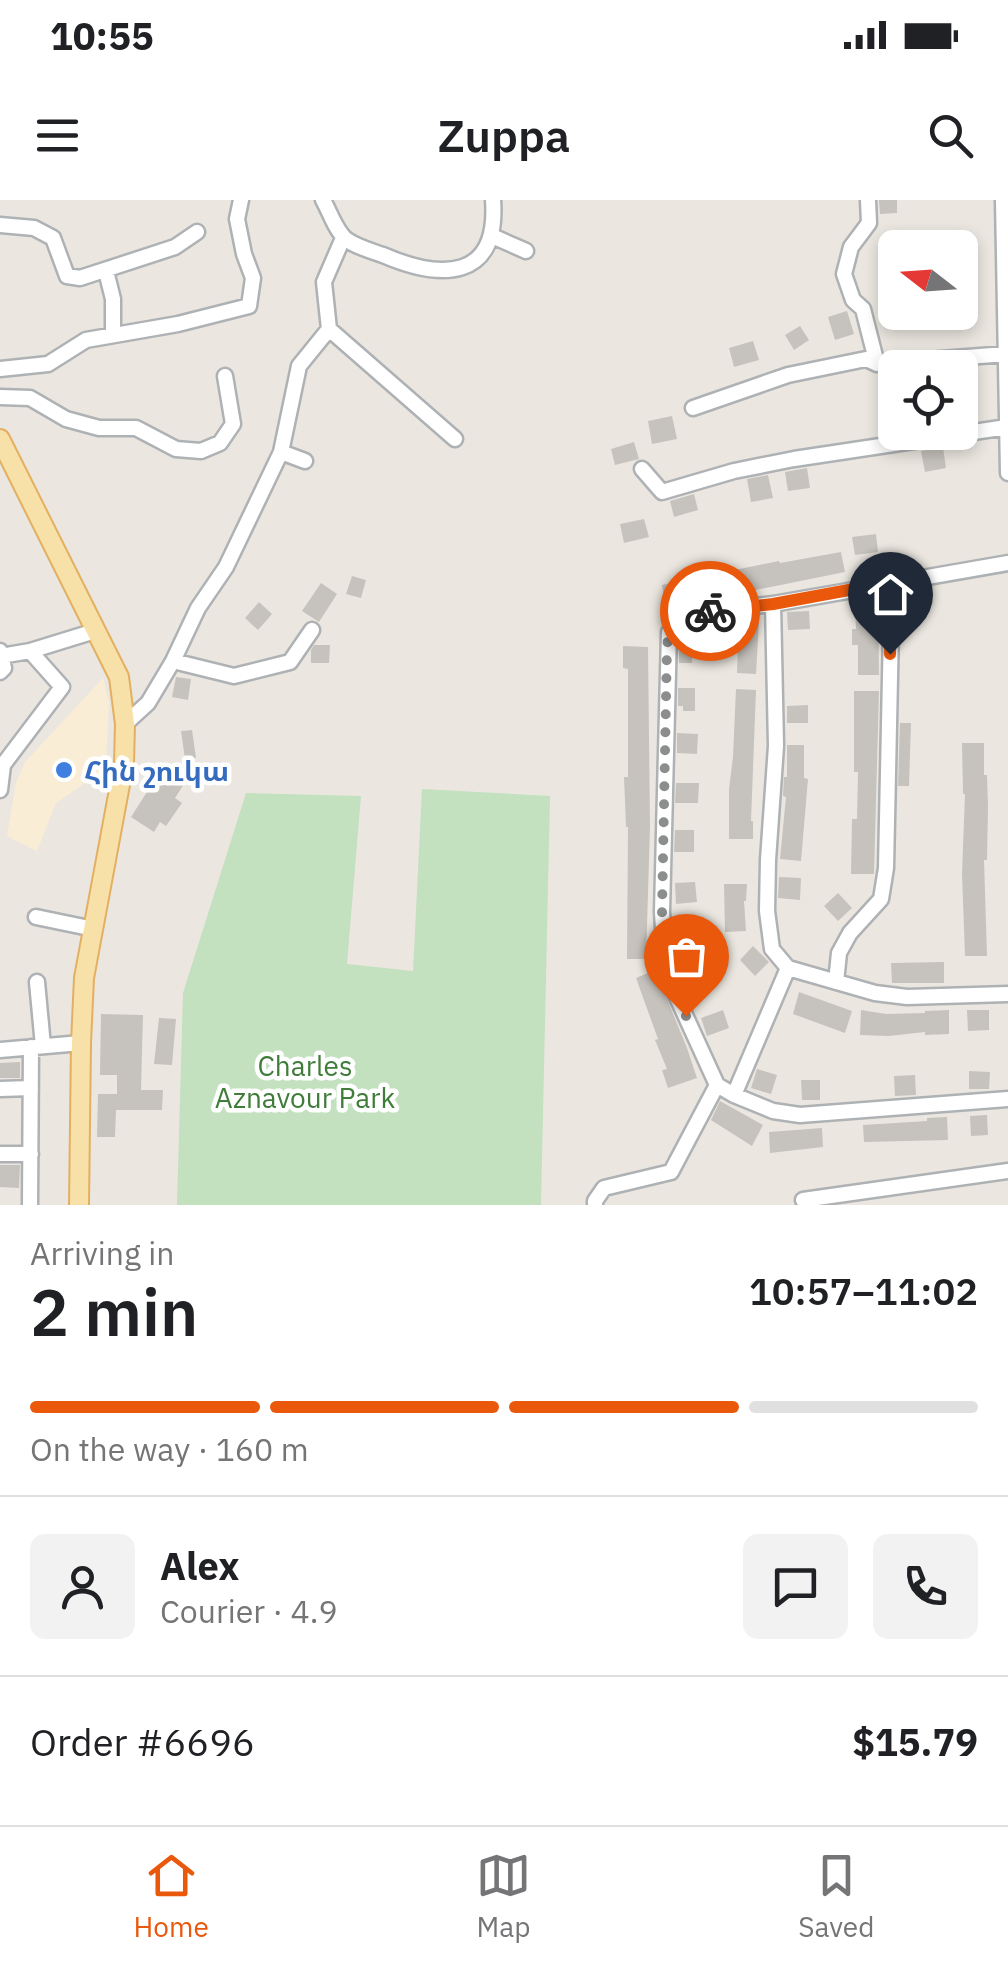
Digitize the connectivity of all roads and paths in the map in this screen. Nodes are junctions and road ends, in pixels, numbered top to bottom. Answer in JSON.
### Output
{"nodes":[{"id":1,"x":241,"y":200,"type":"edge"},
{"id":2,"x":324,"y":200,"type":"edge"},
{"id":3,"x":493,"y":200,"type":"edge"},
{"id":4,"x":868,"y":200,"type":"edge"},
{"id":5,"x":1003,"y":200,"type":"edge"},
{"id":6,"x":0,"y":225,"type":"edge"},
{"id":7,"x":197,"y":232,"type":"dead end"},
{"id":8,"x":492,"y":236,"type":"junction"},
{"id":9,"x":343,"y":238,"type":"junction"},
{"id":10,"x":526,"y":251,"type":"dead end"},
{"id":11,"x":106,"y":270,"type":"junction"},
{"id":12,"x":329,"y":329,"type":"junction"},
{"id":13,"x":113,"y":335,"type":"junction"},
{"id":14,"x":1006,"y":354,"type":"junction"},
{"id":15,"x":877,"y":364,"type":"junction"},
{"id":16,"x":0,"y":369,"type":"edge"},
{"id":17,"x":225,"y":376,"type":"dead end"},
{"id":18,"x":0,"y":397,"type":"edge"},
{"id":19,"x":693,"y":408,"type":"dead end"},
{"id":20,"x":1007,"y":427,"type":"edge"},
{"id":21,"x":0,"y":439,"type":"edge"},
{"id":22,"x":455,"y":440,"type":"dead end"},
{"id":23,"x":282,"y":452,"type":"junction"},
{"id":24,"x":305,"y":461,"type":"dead end"},
{"id":25,"x":642,"y":469,"type":"dead end"},
{"id":26,"x":1008,"y":473,"type":"edge"},
{"id":27,"x":1008,"y":563,"type":"edge"},
{"id":28,"x":892,"y":582,"type":"junction"},
{"id":29,"x":773,"y":604,"type":"junction"},
{"id":30,"x":312,"y":630,"type":"dead end"},
{"id":31,"x":95,"y":631,"type":"junction"},
{"id":32,"x":30,"y":651,"type":"junction"},
{"id":33,"x":0,"y":653,"type":"edge"},
{"id":34,"x":173,"y":662,"type":"junction"},
{"id":35,"x":0,"y":672,"type":"edge"},
{"id":36,"x":125,"y":724,"type":"junction"},
{"id":37,"x":0,"y":790,"type":"edge"},
{"id":38,"x":36,"y":917,"type":"dead end"},
{"id":39,"x":94,"y":929,"type":"junction"},
{"id":40,"x":788,"y":968,"type":"junction"},
{"id":41,"x":36,"y":982,"type":"dead end"},
{"id":42,"x":836,"y":982,"type":"junction"},
{"id":43,"x":1008,"y":994,"type":"edge"},
{"id":44,"x":81,"y":1042,"type":"junction"},
{"id":45,"x":37,"y":1046,"type":"junction"},
{"id":46,"x":0,"y":1050,"type":"edge"},
{"id":47,"x":717,"y":1085,"type":"junction"},
{"id":48,"x":32,"y":1088,"type":"junction"},
{"id":49,"x":0,"y":1089,"type":"edge"},
{"id":50,"x":734,"y":1096,"type":"junction"},
{"id":51,"x":1008,"y":1099,"type":"edge"},
{"id":52,"x":0,"y":1154,"type":"edge"},
{"id":53,"x":31,"y":1154,"type":"junction"},
{"id":54,"x":1008,"y":1172,"type":"edge"},
{"id":55,"x":802,"y":1200,"type":"dead end"},
{"id":56,"x":30,"y":1205,"type":"edge"},
{"id":57,"x":79,"y":1205,"type":"edge"},
{"id":58,"x":595,"y":1205,"type":"edge"}],
"edges":[{"from":1,"to":13,"type":"street"},
{"from":2,"to":9,"type":"street"},
{"from":3,"to":8,"type":"street"},
{"from":4,"to":15,"type":"street"},
{"from":5,"to":14,"type":"street"},
{"from":6,"to":11,"type":"street"},
{"from":7,"to":11,"type":"street"},
{"from":8,"to":9,"type":"street"},
{"from":8,"to":10,"type":"street"},
{"from":9,"to":12,"type":"street"},
{"from":11,"to":13,"type":"street"},
{"from":12,"to":22,"type":"street"},
{"from":12,"to":23,"type":"street"},
{"from":13,"to":16,"type":"street"},
{"from":14,"to":15,"type":"street"},
{"from":14,"to":20,"type":"street"},
{"from":15,"to":19,"type":"street"},
{"from":17,"to":18,"type":"street"},
{"from":20,"to":25,"type":"street"},
{"from":20,"to":26,"type":"street"},
{"from":21,"to":31,"type":"main road"},
{"from":23,"to":24,"type":"street"},
{"from":23,"to":34,"type":"street"},
{"from":27,"to":28,"type":"street"},
{"from":28,"to":29,"type":"street"},
{"from":28,"to":42,"type":"street"},
{"from":29,"to":40,"type":"street"},
{"from":29,"to":47,"type":"street"},
{"from":30,"to":34,"type":"street"},
{"from":31,"to":32,"type":"street"},
{"from":31,"to":36,"type":"main road"},
{"from":32,"to":33,"type":"street"},
{"from":32,"to":37,"type":"street"},
{"from":33,"to":35,"type":"street"},
{"from":34,"to":36,"type":"street"},
{"from":36,"to":39,"type":"main road"},
{"from":38,"to":39,"type":"street"},
{"from":39,"to":44,"type":"main road"},
{"from":40,"to":42,"type":"street"},
{"from":40,"to":50,"type":"street"},
{"from":41,"to":45,"type":"street"},
{"from":42,"to":43,"type":"street"},
{"from":44,"to":45,"type":"street"},
{"from":44,"to":57,"type":"main road"},
{"from":45,"to":46,"type":"street"},
{"from":45,"to":48,"type":"street"},
{"from":47,"to":50,"type":"street"},
{"from":47,"to":58,"type":"street"},
{"from":48,"to":49,"type":"street"},
{"from":48,"to":53,"type":"street"},
{"from":50,"to":51,"type":"street"},
{"from":52,"to":53,"type":"street"},
{"from":53,"to":56,"type":"street"},
{"from":54,"to":55,"type":"street"}]}
